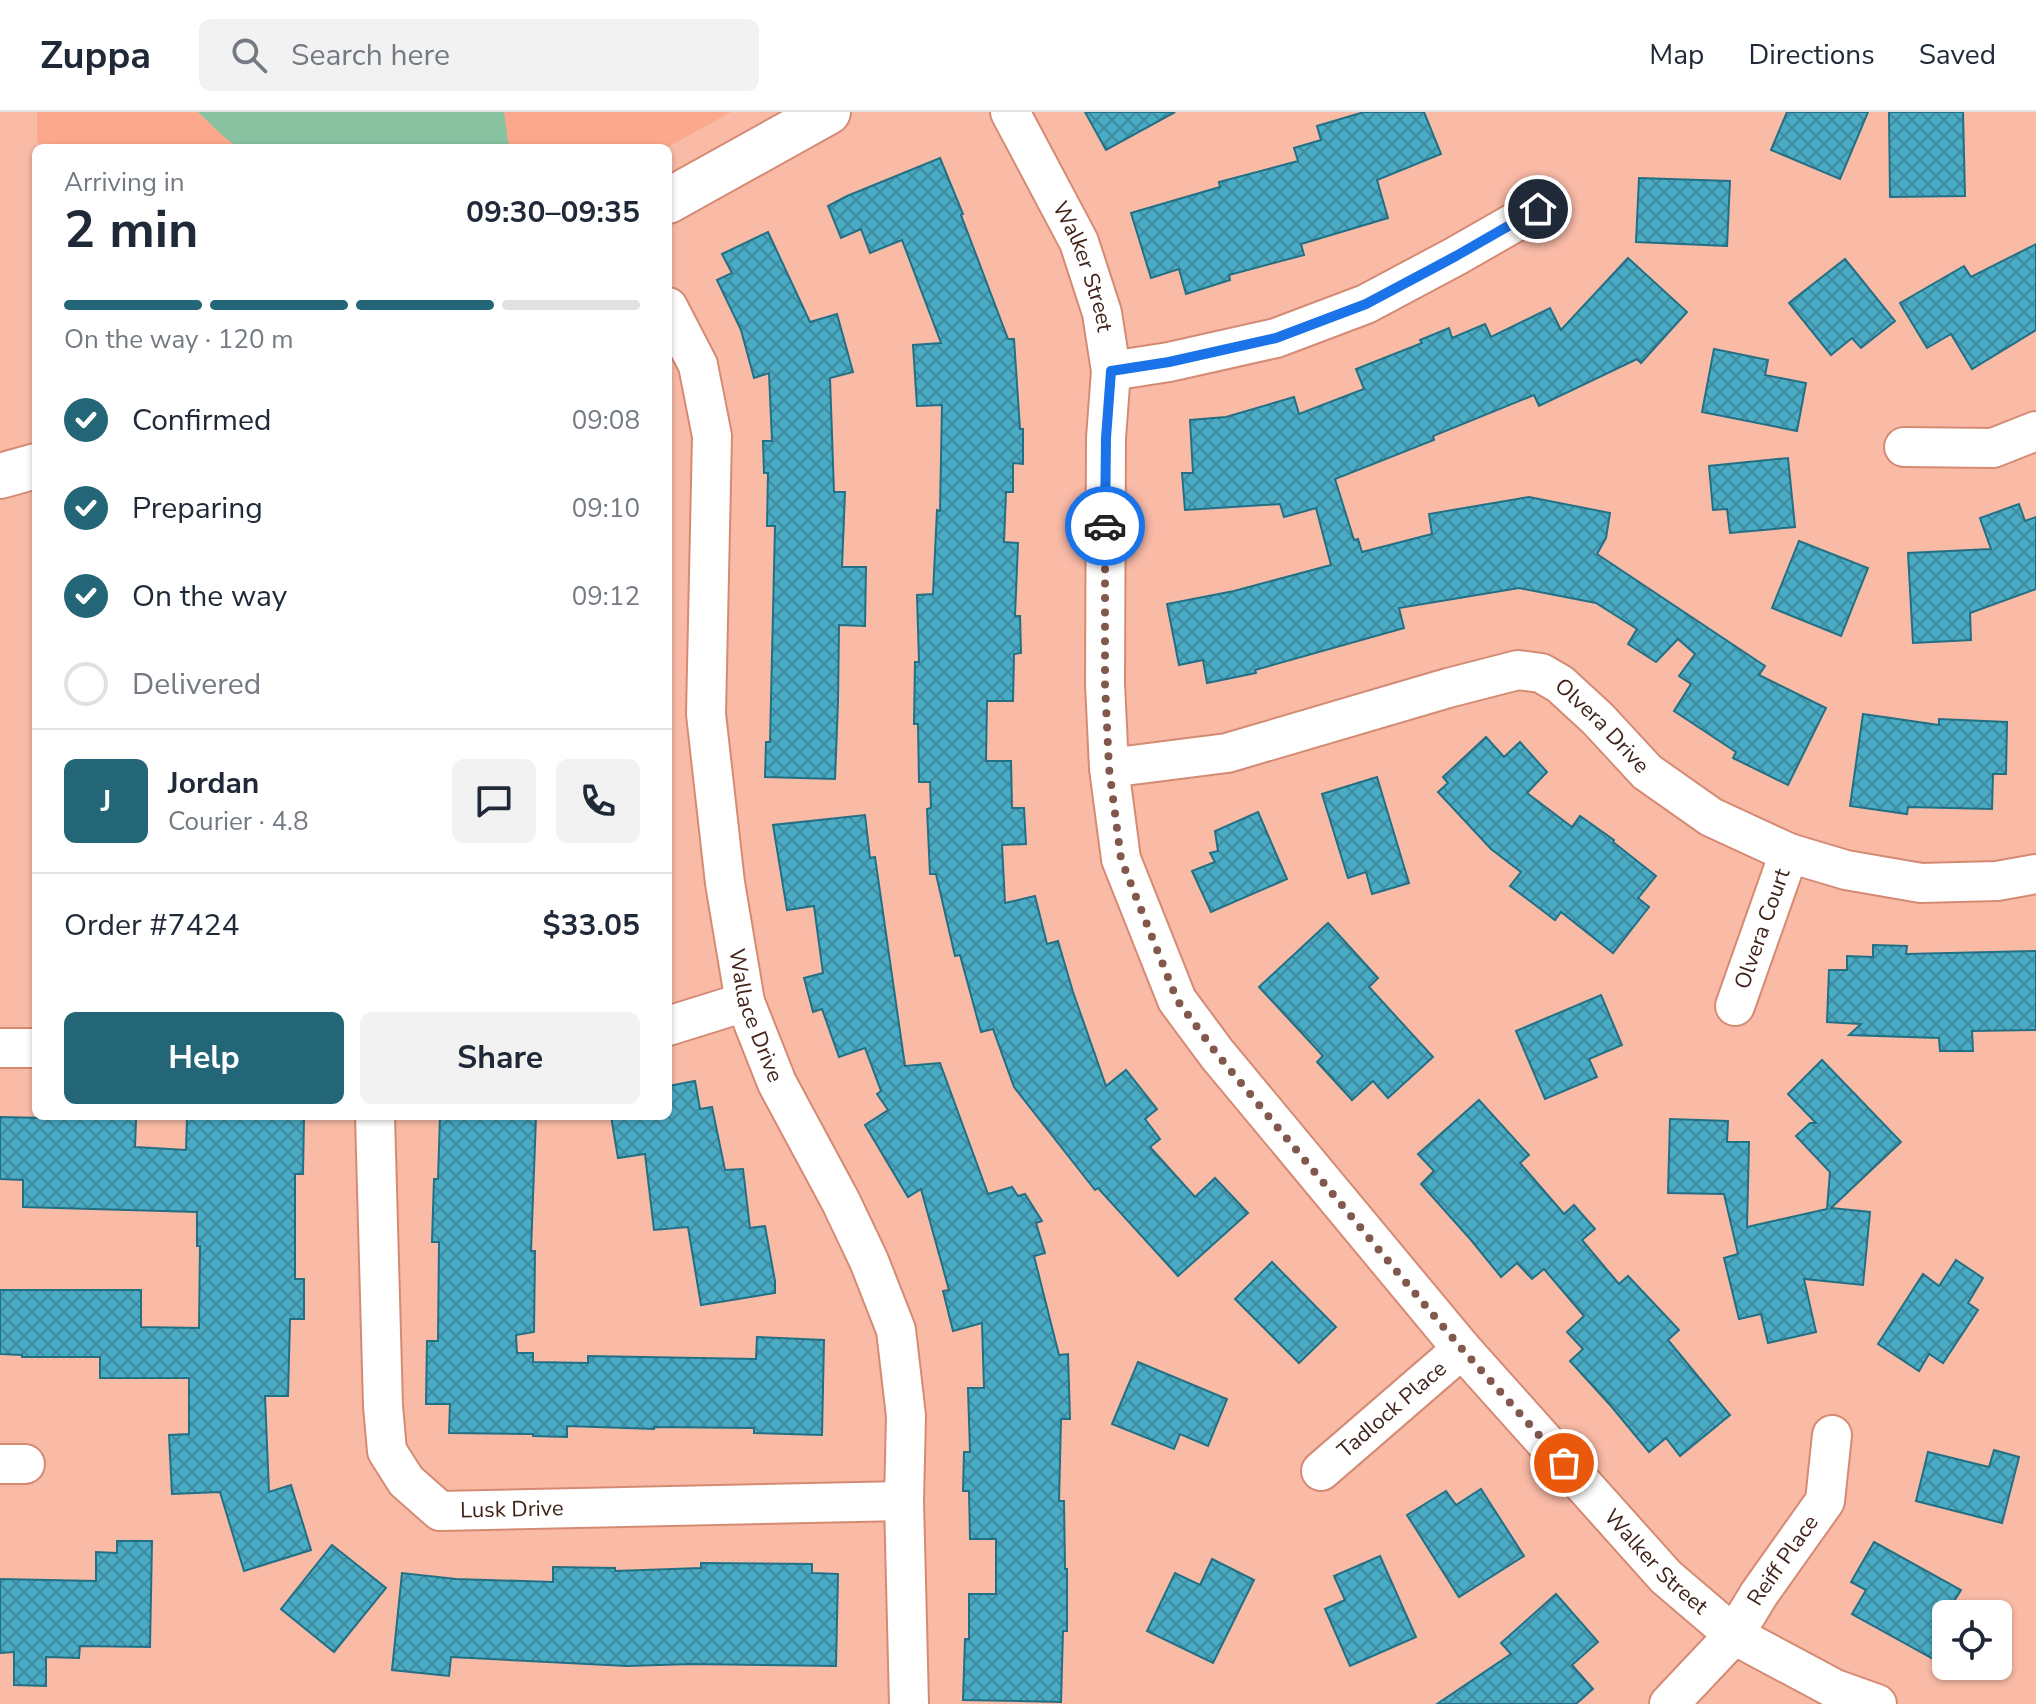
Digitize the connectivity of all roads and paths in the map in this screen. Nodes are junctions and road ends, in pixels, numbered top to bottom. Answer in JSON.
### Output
{"nodes":[{"id":1,"x":828,"y":112,"type":"edge"},
{"id":2,"x":1010,"y":112,"type":"edge"},
{"id":3,"x":672,"y":199,"type":"edge"},
{"id":4,"x":1538,"y":209,"type":"dead end"},
{"id":5,"x":672,"y":315,"type":"edge"},
{"id":6,"x":1111,"y":371,"type":"junction"},
{"id":7,"x":2036,"y":431,"type":"edge"},
{"id":8,"x":1904,"y":447,"type":"dead end"},
{"id":9,"x":32,"y":467,"type":"edge"},
{"id":10,"x":0,"y":476,"type":"edge"},
{"id":11,"x":1109,"y":768,"type":"junction"},
{"id":12,"x":1789,"y":853,"type":"junction"},
{"id":13,"x":2036,"y":874,"type":"edge"},
{"id":14,"x":745,"y":1002,"type":"junction"},
{"id":15,"x":1735,"y":1006,"type":"dead end"},
{"id":16,"x":672,"y":1025,"type":"edge"},
{"id":17,"x":0,"y":1048,"type":"edge"},
{"id":18,"x":32,"y":1048,"type":"edge"},
{"id":19,"x":375,"y":1120,"type":"edge"},
{"id":20,"x":1462,"y":1349,"type":"junction"},
{"id":21,"x":1832,"y":1435,"type":"dead end"},
{"id":22,"x":1321,"y":1471,"type":"dead end"},
{"id":23,"x":904,"y":1501,"type":"junction"},
{"id":24,"x":1734,"y":1635,"type":"junction"},
{"id":25,"x":909,"y":1704,"type":"edge"},
{"id":26,"x":1669,"y":1704,"type":"edge"},
{"id":27,"x":1877,"y":1704,"type":"edge"}],
"edges":[{"from":1,"to":3,"type":"street"},
{"from":2,"to":6,"type":"street","name":"Walker Street"},
{"from":4,"to":6,"type":"street"},
{"from":5,"to":14,"type":"street","name":"Wallace Drive"},
{"from":6,"to":11,"type":"street","name":"Walker Street"},
{"from":7,"to":8,"type":"street"},
{"from":9,"to":10,"type":"street"},
{"from":11,"to":12,"type":"street","name":"Olvera Drive"},
{"from":11,"to":20,"type":"street","name":"Walker Street"},
{"from":12,"to":13,"type":"street","name":"Olvera Drive"},
{"from":12,"to":15,"type":"street","name":"Olvera Court"},
{"from":14,"to":16,"type":"street"},
{"from":14,"to":23,"type":"street","name":"Wallace Drive"},
{"from":17,"to":18,"type":"street"},
{"from":19,"to":23,"type":"street","name":"Lusk Drive"},
{"from":20,"to":22,"type":"street","name":"Tadlock Place"},
{"from":20,"to":24,"type":"street","name":"Walker Street"},
{"from":21,"to":24,"type":"street","name":"Reiff Place"},
{"from":23,"to":25,"type":"street","name":"Wallace Drive"},
{"from":24,"to":26,"type":"street","name":"Reiff Place"},
{"from":24,"to":27,"type":"street","name":"Walker Street"}]}
